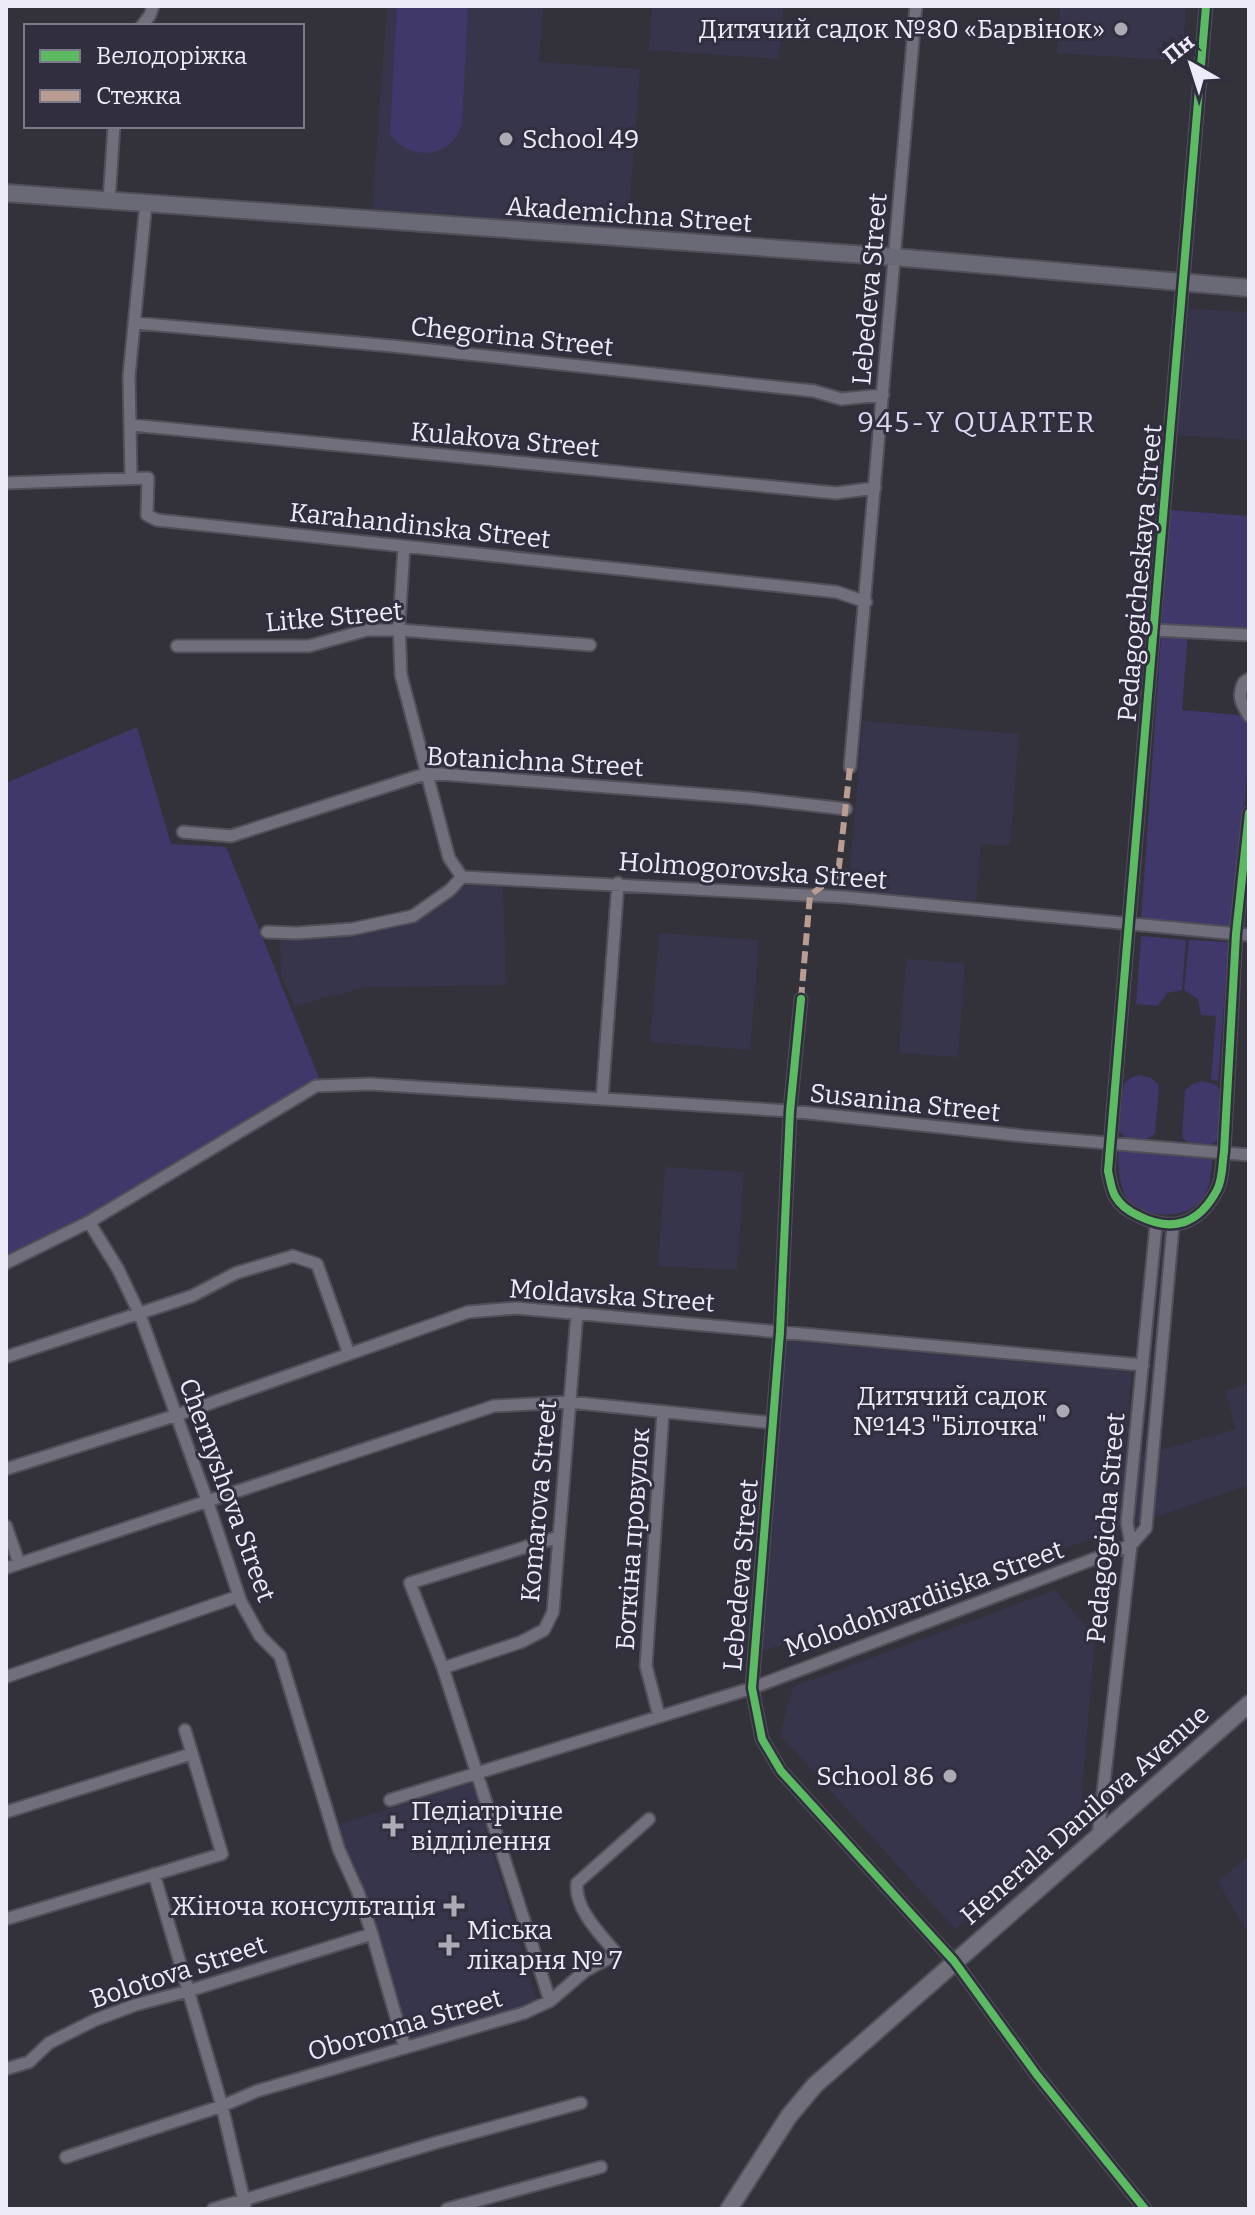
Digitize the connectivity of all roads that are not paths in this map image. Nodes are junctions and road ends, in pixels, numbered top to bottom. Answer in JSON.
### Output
{"nodes":[{"id":1,"x":153,"y":6,"type":"edge"},
{"id":2,"x":916,"y":6,"type":"edge"},
{"id":3,"x":1206,"y":6,"type":"edge"},
{"id":4,"x":143,"y":24,"type":"edge"},
{"id":5,"x":114,"y":128,"type":"edge"},
{"id":6,"x":6,"y":197,"type":"edge"},
{"id":7,"x":109,"y":201,"type":"junction"},
{"id":8,"x":146,"y":203,"type":"junction"},
{"id":9,"x":895,"y":257,"type":"junction"},
{"id":10,"x":1183,"y":282,"type":"junction"},
{"id":11,"x":1249,"y":288,"type":"edge"},
{"id":12,"x":135,"y":323,"type":"junction"},
{"id":13,"x":883,"y":395,"type":"junction"},
{"id":14,"x":131,"y":425,"type":"junction"},
{"id":15,"x":131,"y":478,"type":"junction"},
{"id":16,"x":6,"y":483,"type":"edge"},
{"id":17,"x":875,"y":488,"type":"junction"},
{"id":18,"x":404,"y":547,"type":"junction"},
{"id":19,"x":866,"y":602,"type":"junction"},
{"id":20,"x":400,"y":630,"type":"junction"},
{"id":21,"x":1155,"y":630,"type":"junction"},
{"id":22,"x":1249,"y":635,"type":"edge"},
{"id":23,"x":590,"y":645,"type":"dead end"},
{"id":24,"x":177,"y":646,"type":"dead end"},
{"id":25,"x":1249,"y":679,"type":"edge"},
{"id":26,"x":1249,"y":716,"type":"edge"},
{"id":27,"x":850,"y":767,"type":"dead end"},
{"id":28,"x":428,"y":773,"type":"junction"},
{"id":29,"x":846,"y":809,"type":"dead end"},
{"id":30,"x":1249,"y":813,"type":"edge"},
{"id":31,"x":183,"y":832,"type":"dead end"},
{"id":32,"x":462,"y":877,"type":"junction"},
{"id":33,"x":618,"y":883,"type":"junction"},
{"id":34,"x":1130,"y":925,"type":"junction"},
{"id":35,"x":267,"y":932,"type":"dead end"},
{"id":36,"x":1243,"y":935,"type":"edge"},
{"id":37,"x":801,"y":999,"type":"dead end"},
{"id":38,"x":602,"y":1099,"type":"junction"},
{"id":39,"x":790,"y":1111,"type":"junction"},
{"id":40,"x":1111,"y":1143,"type":"junction"},
{"id":41,"x":1224,"y":1152,"type":"junction"},
{"id":42,"x":1249,"y":1155,"type":"edge"},
{"id":43,"x":89,"y":1222,"type":"junction"},
{"id":44,"x":1156,"y":1225,"type":"junction"},
{"id":45,"x":1173,"y":1226,"type":"junction"},
{"id":46,"x":6,"y":1263,"type":"edge"},
{"id":47,"x":577,"y":1313,"type":"junction"},
{"id":48,"x":140,"y":1315,"type":"junction"},
{"id":49,"x":780,"y":1332,"type":"junction"},
{"id":50,"x":349,"y":1354,"type":"junction"},
{"id":51,"x":6,"y":1357,"type":"edge"},
{"id":52,"x":1143,"y":1365,"type":"junction"},
{"id":53,"x":569,"y":1402,"type":"junction"},
{"id":54,"x":663,"y":1412,"type":"junction"},
{"id":55,"x":177,"y":1415,"type":"junction"},
{"id":56,"x":773,"y":1423,"type":"junction"},
{"id":57,"x":6,"y":1469,"type":"edge"},
{"id":58,"x":207,"y":1500,"type":"junction"},
{"id":59,"x":6,"y":1526,"type":"edge"},
{"id":60,"x":1146,"y":1528,"type":"joint"},
{"id":61,"x":558,"y":1537,"type":"junction"},
{"id":62,"x":1131,"y":1545,"type":"junction"},
{"id":63,"x":19,"y":1563,"type":"junction"},
{"id":64,"x":6,"y":1568,"type":"edge"},
{"id":65,"x":239,"y":1596,"type":"junction"},
{"id":66,"x":443,"y":1668,"type":"junction"},
{"id":67,"x":6,"y":1677,"type":"edge"},
{"id":68,"x":752,"y":1688,"type":"junction"},
{"id":69,"x":1249,"y":1704,"type":"edge"},
{"id":70,"x":659,"y":1716,"type":"junction"},
{"id":71,"x":185,"y":1730,"type":"dead end"},
{"id":72,"x":191,"y":1754,"type":"junction"},
{"id":73,"x":475,"y":1774,"type":"junction"},
{"id":74,"x":390,"y":1800,"type":"dead end"},
{"id":75,"x":6,"y":1812,"type":"edge"},
{"id":76,"x":649,"y":1819,"type":"dead end"},
{"id":77,"x":1098,"y":1836,"type":"junction"},
{"id":78,"x":154,"y":1874,"type":"junction"},
{"id":79,"x":6,"y":1919,"type":"edge"},
{"id":80,"x":372,"y":1934,"type":"junction"},
{"id":81,"x":954,"y":1961,"type":"junction"},
{"id":82,"x":188,"y":1991,"type":"junction"},
{"id":83,"x":550,"y":2001,"type":"junction"},
{"id":84,"x":405,"y":2048,"type":"junction"},
{"id":85,"x":6,"y":2069,"type":"edge"},
{"id":86,"x":581,"y":2103,"type":"dead end"},
{"id":87,"x":222,"y":2106,"type":"junction"},
{"id":88,"x":66,"y":2157,"type":"dead end"},
{"id":89,"x":601,"y":2167,"type":"dead end"},
{"id":90,"x":245,"y":2205,"type":"edge"},
{"id":91,"x":213,"y":2209,"type":"edge"},
{"id":92,"x":447,"y":2209,"type":"edge"},
{"id":93,"x":729,"y":2209,"type":"edge"},
{"id":94,"x":1145,"y":2209,"type":"edge"}],
"edges":[{"from":1,"to":4,"type":"street"},
{"from":2,"to":9,"type":"street","name":"Lebedeva Street"},
{"from":3,"to":10,"type":"street","name":"Pedagogicheskaya Street"},
{"from":5,"to":7,"type":"street"},
{"from":6,"to":7,"type":"main road","name":"Akademichna Street"},
{"from":7,"to":8,"type":"main road","name":"Akademichna Street"},
{"from":8,"to":9,"type":"main road","name":"Akademichna Street"},
{"from":8,"to":12,"type":"street"},
{"from":9,"to":10,"type":"main road","name":"Akademichna Street"},
{"from":9,"to":13,"type":"street","name":"Lebedeva Street"},
{"from":10,"to":11,"type":"main road","name":"Akademichna Street"},
{"from":10,"to":21,"type":"street","name":"Pedagogicheskaya Street"},
{"from":12,"to":13,"type":"street","name":"Chegorina Street"},
{"from":12,"to":14,"type":"street"},
{"from":13,"to":17,"type":"street","name":"Lebedeva Street"},
{"from":14,"to":15,"type":"street"},
{"from":14,"to":17,"type":"street","name":"Kulakova Street"},
{"from":15,"to":16,"type":"street"},
{"from":15,"to":18,"type":"street","name":"Karahandinska Street"},
{"from":17,"to":19,"type":"street","name":"Lebedeva Street"},
{"from":18,"to":19,"type":"street","name":"Karahandinska Street"},
{"from":18,"to":20,"type":"street"},
{"from":19,"to":27,"type":"street","name":"Lebedeva Street"},
{"from":20,"to":23,"type":"street","name":"Litke Street"},
{"from":20,"to":24,"type":"street","name":"Litke Street"},
{"from":20,"to":28,"type":"street"},
{"from":21,"to":22,"type":"street"},
{"from":21,"to":34,"type":"street","name":"Pedagogicheskaya Street"},
{"from":25,"to":26,"type":"street"},
{"from":28,"to":29,"type":"street","name":"Botanichna Street"},
{"from":28,"to":31,"type":"street","name":"Botanichna Street"},
{"from":28,"to":32,"type":"street"},
{"from":30,"to":36,"type":"street"},
{"from":32,"to":33,"type":"street","name":"Holmogorovska Street"},
{"from":32,"to":35,"type":"street"},
{"from":33,"to":34,"type":"street","name":"Holmogorovska Street"},
{"from":33,"to":38,"type":"street"},
{"from":34,"to":36,"type":"street","name":"Holmogorovska Street"},
{"from":34,"to":40,"type":"street","name":"Pedagogicheskaya Street"},
{"from":36,"to":41,"type":"street"},
{"from":37,"to":39,"type":"street","name":"Lebedeva Street"},
{"from":38,"to":39,"type":"street","name":"Susanina Street"},
{"from":38,"to":43,"type":"street","name":"Susanina Street"},
{"from":39,"to":40,"type":"street","name":"Susanina Street"},
{"from":39,"to":49,"type":"street","name":"Lebedeva Street"},
{"from":40,"to":41,"type":"street","name":"Susanina Street"},
{"from":40,"to":44,"type":"street"},
{"from":41,"to":42,"type":"street","name":"Susanina Street"},
{"from":41,"to":45,"type":"street"},
{"from":43,"to":46,"type":"street"},
{"from":43,"to":48,"type":"street","name":"Chernyshova Street"},
{"from":44,"to":45,"type":"street"},
{"from":44,"to":52,"type":"street","name":"Pedagogicha Street"},
{"from":45,"to":60,"type":"street","name":"Pedagogicha Street"},
{"from":47,"to":49,"type":"street","name":"Moldavska Street"},
{"from":47,"to":50,"type":"street","name":"Moldavska Street"},
{"from":47,"to":53,"type":"street","name":"Komarova Street"},
{"from":48,"to":50,"type":"street"},
{"from":48,"to":51,"type":"street"},
{"from":48,"to":55,"type":"street","name":"Chernyshova Street"},
{"from":49,"to":52,"type":"street","name":"Moldavska Street"},
{"from":49,"to":56,"type":"street","name":"Lebedeva Street"},
{"from":50,"to":55,"type":"street","name":"Moldavska Street"},
{"from":52,"to":62,"type":"street","name":"Pedagogicha Street"},
{"from":53,"to":54,"type":"street"},
{"from":53,"to":58,"type":"street"},
{"from":53,"to":61,"type":"street","name":"Komarova Street"},
{"from":54,"to":56,"type":"street"},
{"from":54,"to":70,"type":"street","name":"Боткіна провулок"},
{"from":55,"to":57,"type":"street","name":"Moldavska Street"},
{"from":55,"to":58,"type":"street","name":"Chernyshova Street"},
{"from":56,"to":68,"type":"street","name":"Lebedeva Street"},
{"from":58,"to":63,"type":"street"},
{"from":58,"to":65,"type":"street","name":"Chernyshova Street"},
{"from":59,"to":63,"type":"street"},
{"from":60,"to":62,"type":"street","name":"Molodohvardiiska Street"},
{"from":61,"to":66,"type":"street","name":"Komarova Street"},
{"from":61,"to":66,"type":"street"},
{"from":62,"to":68,"type":"street","name":"Molodohvardiiska Street"},
{"from":62,"to":77,"type":"street","name":"Pedagogicha Street"},
{"from":63,"to":64,"type":"street"},
{"from":65,"to":67,"type":"street"},
{"from":65,"to":80,"type":"street","name":"Chernyshova Street"},
{"from":66,"to":73,"type":"street"},
{"from":68,"to":70,"type":"street","name":"Molodohvardiiska Street"},
{"from":68,"to":81,"type":"street","name":"Lebedeva Street"},
{"from":69,"to":77,"type":"main road","name":"Henerala Danilova Avenue"},
{"from":70,"to":73,"type":"street","name":"Molodohvardiiska Street"},
{"from":71,"to":72,"type":"street"},
{"from":72,"to":75,"type":"street"},
{"from":72,"to":78,"type":"street"},
{"from":73,"to":74,"type":"street","name":"Molodohvardiiska Street"},
{"from":73,"to":83,"type":"street"},
{"from":76,"to":83,"type":"street","name":"Oboronna Street"},
{"from":77,"to":81,"type":"main road","name":"Henerala Danilova Avenue"},
{"from":78,"to":79,"type":"street"},
{"from":78,"to":82,"type":"street"},
{"from":80,"to":82,"type":"street","name":"Bolotova Street"},
{"from":80,"to":84,"type":"street","name":"Chernyshova Street"},
{"from":81,"to":93,"type":"main road","name":"Henerala Danilova Avenue"},
{"from":81,"to":94,"type":"street","name":"Lebedeva Street"},
{"from":82,"to":85,"type":"street","name":"Bolotova Street"},
{"from":82,"to":87,"type":"street"},
{"from":83,"to":84,"type":"street","name":"Oboronna Street"},
{"from":84,"to":87,"type":"street","name":"Oboronna Street"},
{"from":86,"to":90,"type":"street"},
{"from":87,"to":88,"type":"street","name":"Oboronna Street"},
{"from":87,"to":90,"type":"street"},
{"from":89,"to":92,"type":"street"},
{"from":90,"to":91,"type":"street"}]}
